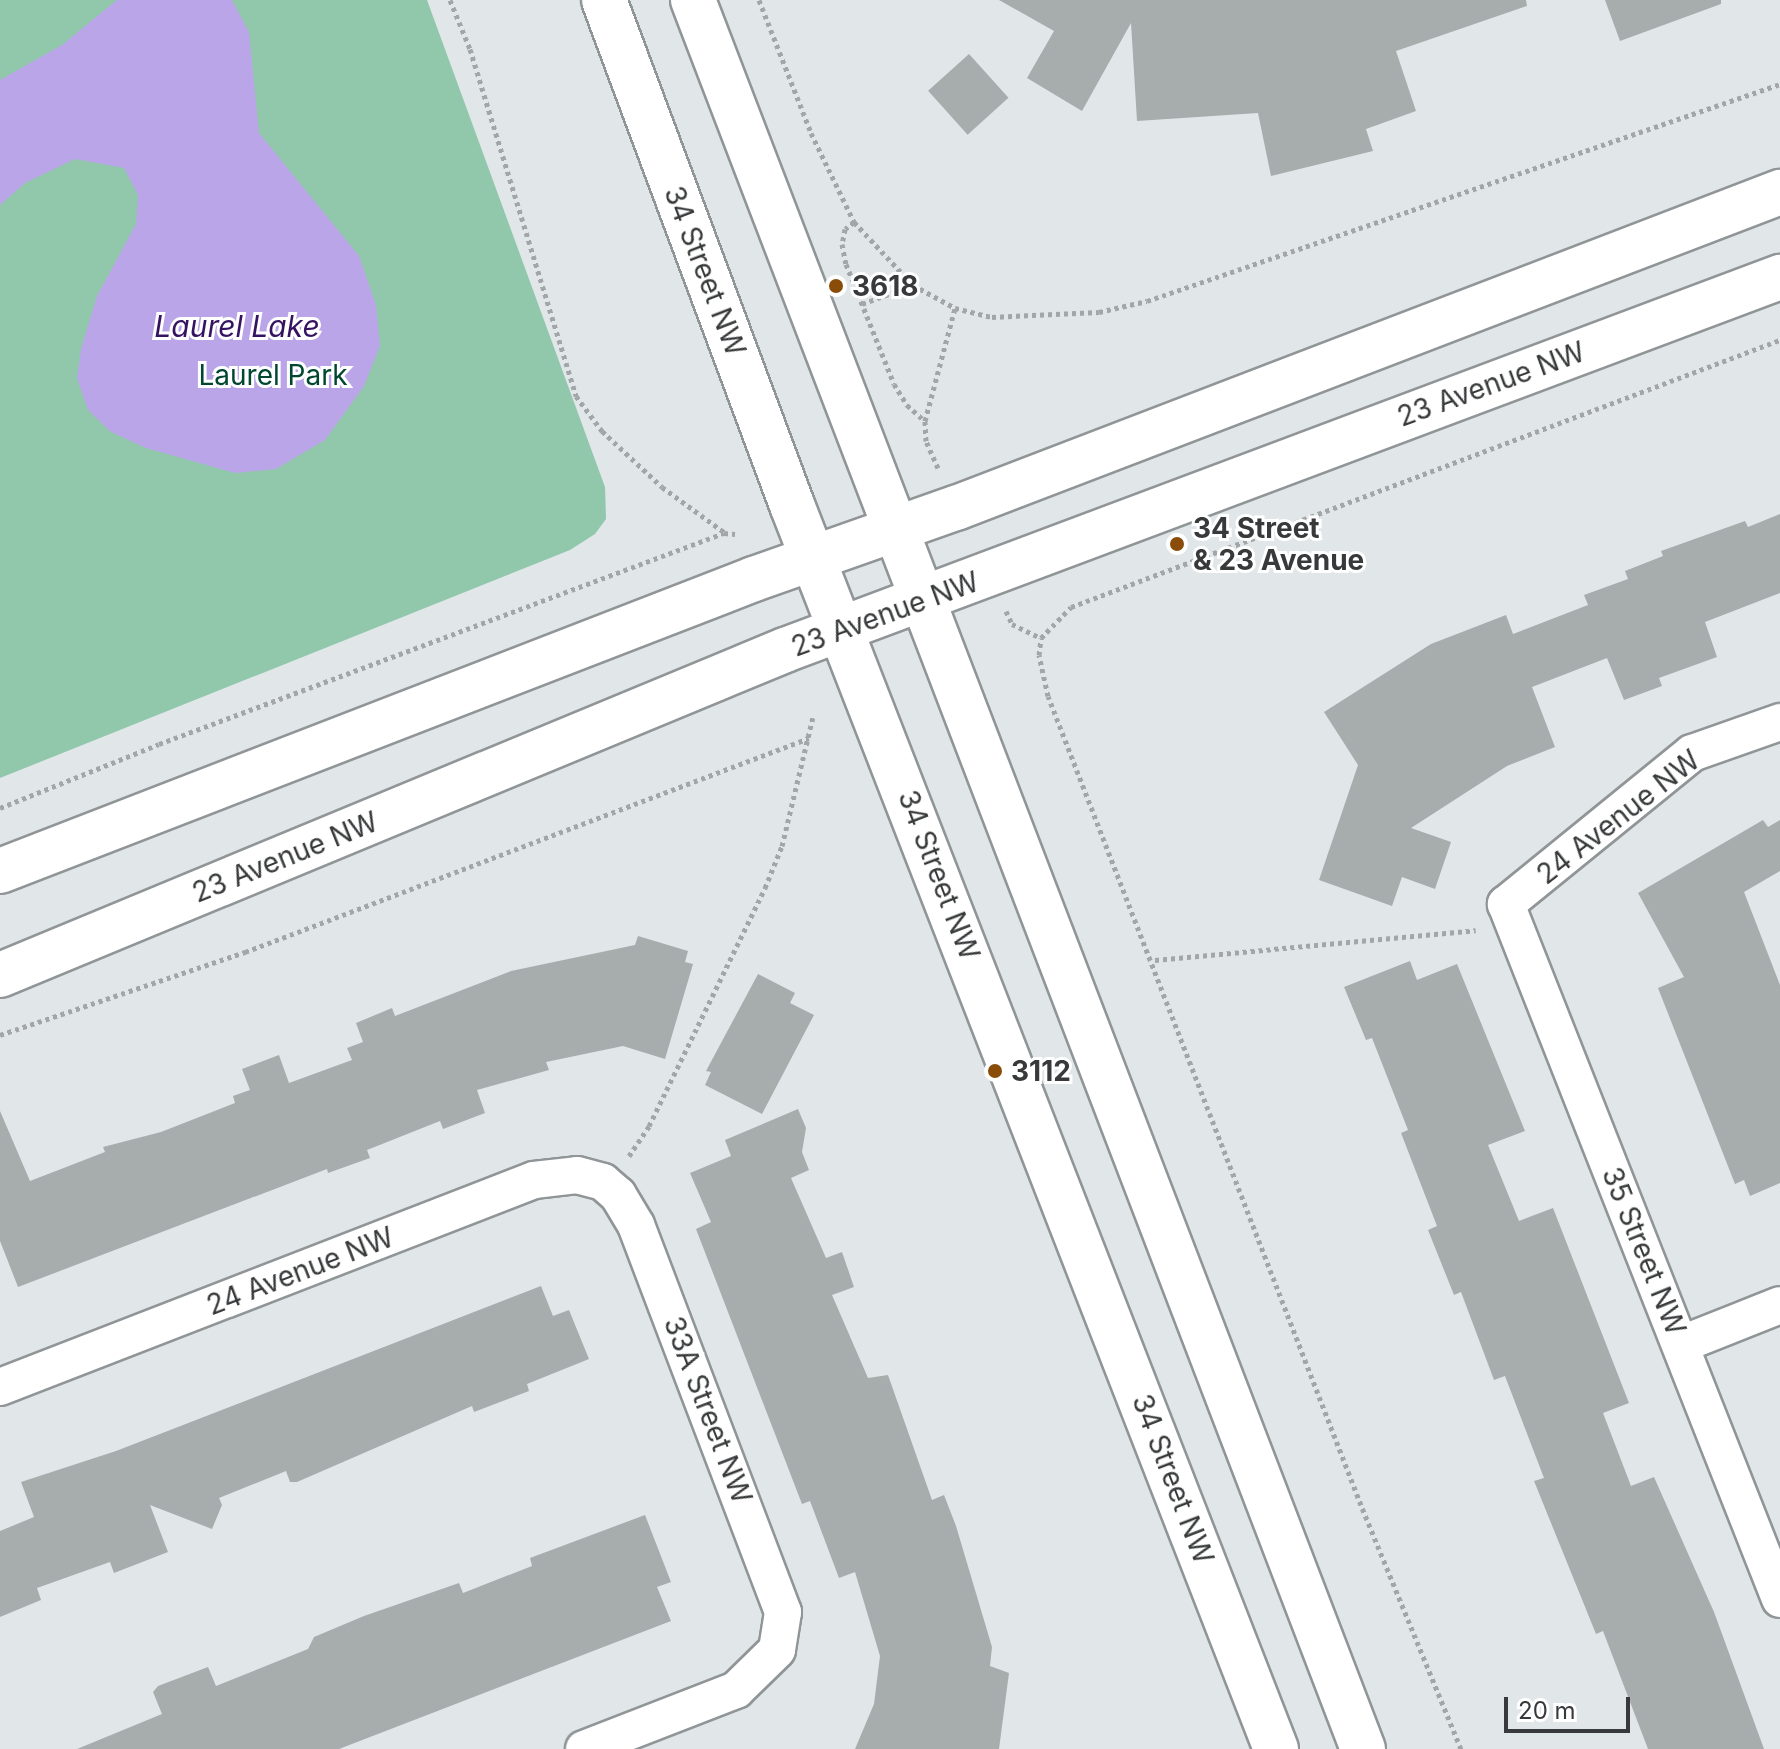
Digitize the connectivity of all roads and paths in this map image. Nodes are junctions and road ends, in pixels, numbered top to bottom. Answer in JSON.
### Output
{"nodes":[{"id":1,"x":450,"y":0,"type":"edge"},
{"id":2,"x":604,"y":0,"type":"edge"},
{"id":3,"x":693,"y":0,"type":"edge"},
{"id":4,"x":759,"y":0,"type":"edge"},
{"id":5,"x":1780,"y":84,"type":"edge"},
{"id":6,"x":1780,"y":192,"type":"edge"},
{"id":7,"x":854,"y":222,"type":"junction"},
{"id":8,"x":1780,"y":277,"type":"edge"},
{"id":9,"x":913,"y":285,"type":"junction"},
{"id":10,"x":862,"y":304,"type":"junction"},
{"id":11,"x":955,"y":308,"type":"junction"},
{"id":12,"x":1780,"y":340,"type":"edge"},
{"id":13,"x":925,"y":421,"type":"junction"},
{"id":14,"x":926,"y":441,"type":"dead end"},
{"id":15,"x":898,"y":530,"type":"junction"},
{"id":16,"x":724,"y":533,"type":"junction"},
{"id":17,"x":735,"y":534,"type":"dead end"},
{"id":18,"x":815,"y":557,"type":"junction"},
{"id":19,"x":924,"y":601,"type":"junction"},
{"id":20,"x":1012,"y":624,"type":"dead end"},
{"id":21,"x":844,"y":630,"type":"junction"},
{"id":22,"x":1041,"y":638,"type":"junction"},
{"id":23,"x":813,"y":717,"type":"dead end"},
{"id":24,"x":1780,"y":722,"type":"edge"},
{"id":25,"x":809,"y":738,"type":"junction"},
{"id":26,"x":0,"y":808,"type":"edge"},
{"id":27,"x":0,"y":871,"type":"edge"},
{"id":28,"x":1510,"y":916,"type":"junction"},
{"id":29,"x":1155,"y":960,"type":"junction"},
{"id":30,"x":0,"y":975,"type":"edge"},
{"id":31,"x":0,"y":1035,"type":"edge"},
{"id":32,"x":603,"y":1182,"type":"junction"},
{"id":33,"x":1780,"y":1305,"type":"edge"},
{"id":34,"x":1682,"y":1344,"type":"junction"},
{"id":35,"x":0,"y":1387,"type":"edge"},
{"id":36,"x":1780,"y":1599,"type":"edge"},
{"id":37,"x":584,"y":1749,"type":"edge"},
{"id":38,"x":1276,"y":1749,"type":"edge"},
{"id":39,"x":1363,"y":1749,"type":"edge"},
{"id":40,"x":1461,"y":1749,"type":"edge"}],
"edges":[{"from":1,"to":16,"type":"path"},
{"from":2,"to":18,"type":"main road","name":"34 Street NW"},
{"from":3,"to":15,"type":"main road"},
{"from":4,"to":7,"type":"path"},
{"from":5,"to":11,"type":"path"},
{"from":6,"to":15,"type":"main road"},
{"from":7,"to":9,"type":"path"},
{"from":7,"to":10,"type":"path"},
{"from":8,"to":19,"type":"main road","name":"23 Avenue NW"},
{"from":9,"to":10,"type":"path"},
{"from":9,"to":11,"type":"path"},
{"from":10,"to":13,"type":"path"},
{"from":11,"to":13,"type":"path"},
{"from":12,"to":22,"type":"path"},
{"from":13,"to":14,"type":"path"},
{"from":15,"to":18,"type":"main road"},
{"from":15,"to":19,"type":"main road"},
{"from":16,"to":17,"type":"path"},
{"from":16,"to":26,"type":"path"},
{"from":18,"to":21,"type":"main road","name":"34 Street NW"},
{"from":18,"to":27,"type":"main road"},
{"from":19,"to":21,"type":"main road","name":"23 Avenue NW"},
{"from":19,"to":39,"type":"main road"},
{"from":20,"to":22,"type":"path"},
{"from":21,"to":30,"type":"main road","name":"23 Avenue NW"},
{"from":21,"to":38,"type":"main road","name":"34 Street NW"},
{"from":22,"to":29,"type":"path"},
{"from":23,"to":25,"type":"path"},
{"from":24,"to":28,"type":"street","name":"24 Avenue NW"},
{"from":25,"to":31,"type":"path"},
{"from":25,"to":32,"type":"path"},
{"from":28,"to":29,"type":"path"},
{"from":28,"to":34,"type":"street","name":"35 Street NW"},
{"from":29,"to":40,"type":"path"},
{"from":32,"to":35,"type":"street","name":"24 Avenue NW"},
{"from":32,"to":37,"type":"street","name":"33A Street NW"},
{"from":33,"to":34,"type":"street"},
{"from":34,"to":36,"type":"street","name":"35 Street NW"}]}
